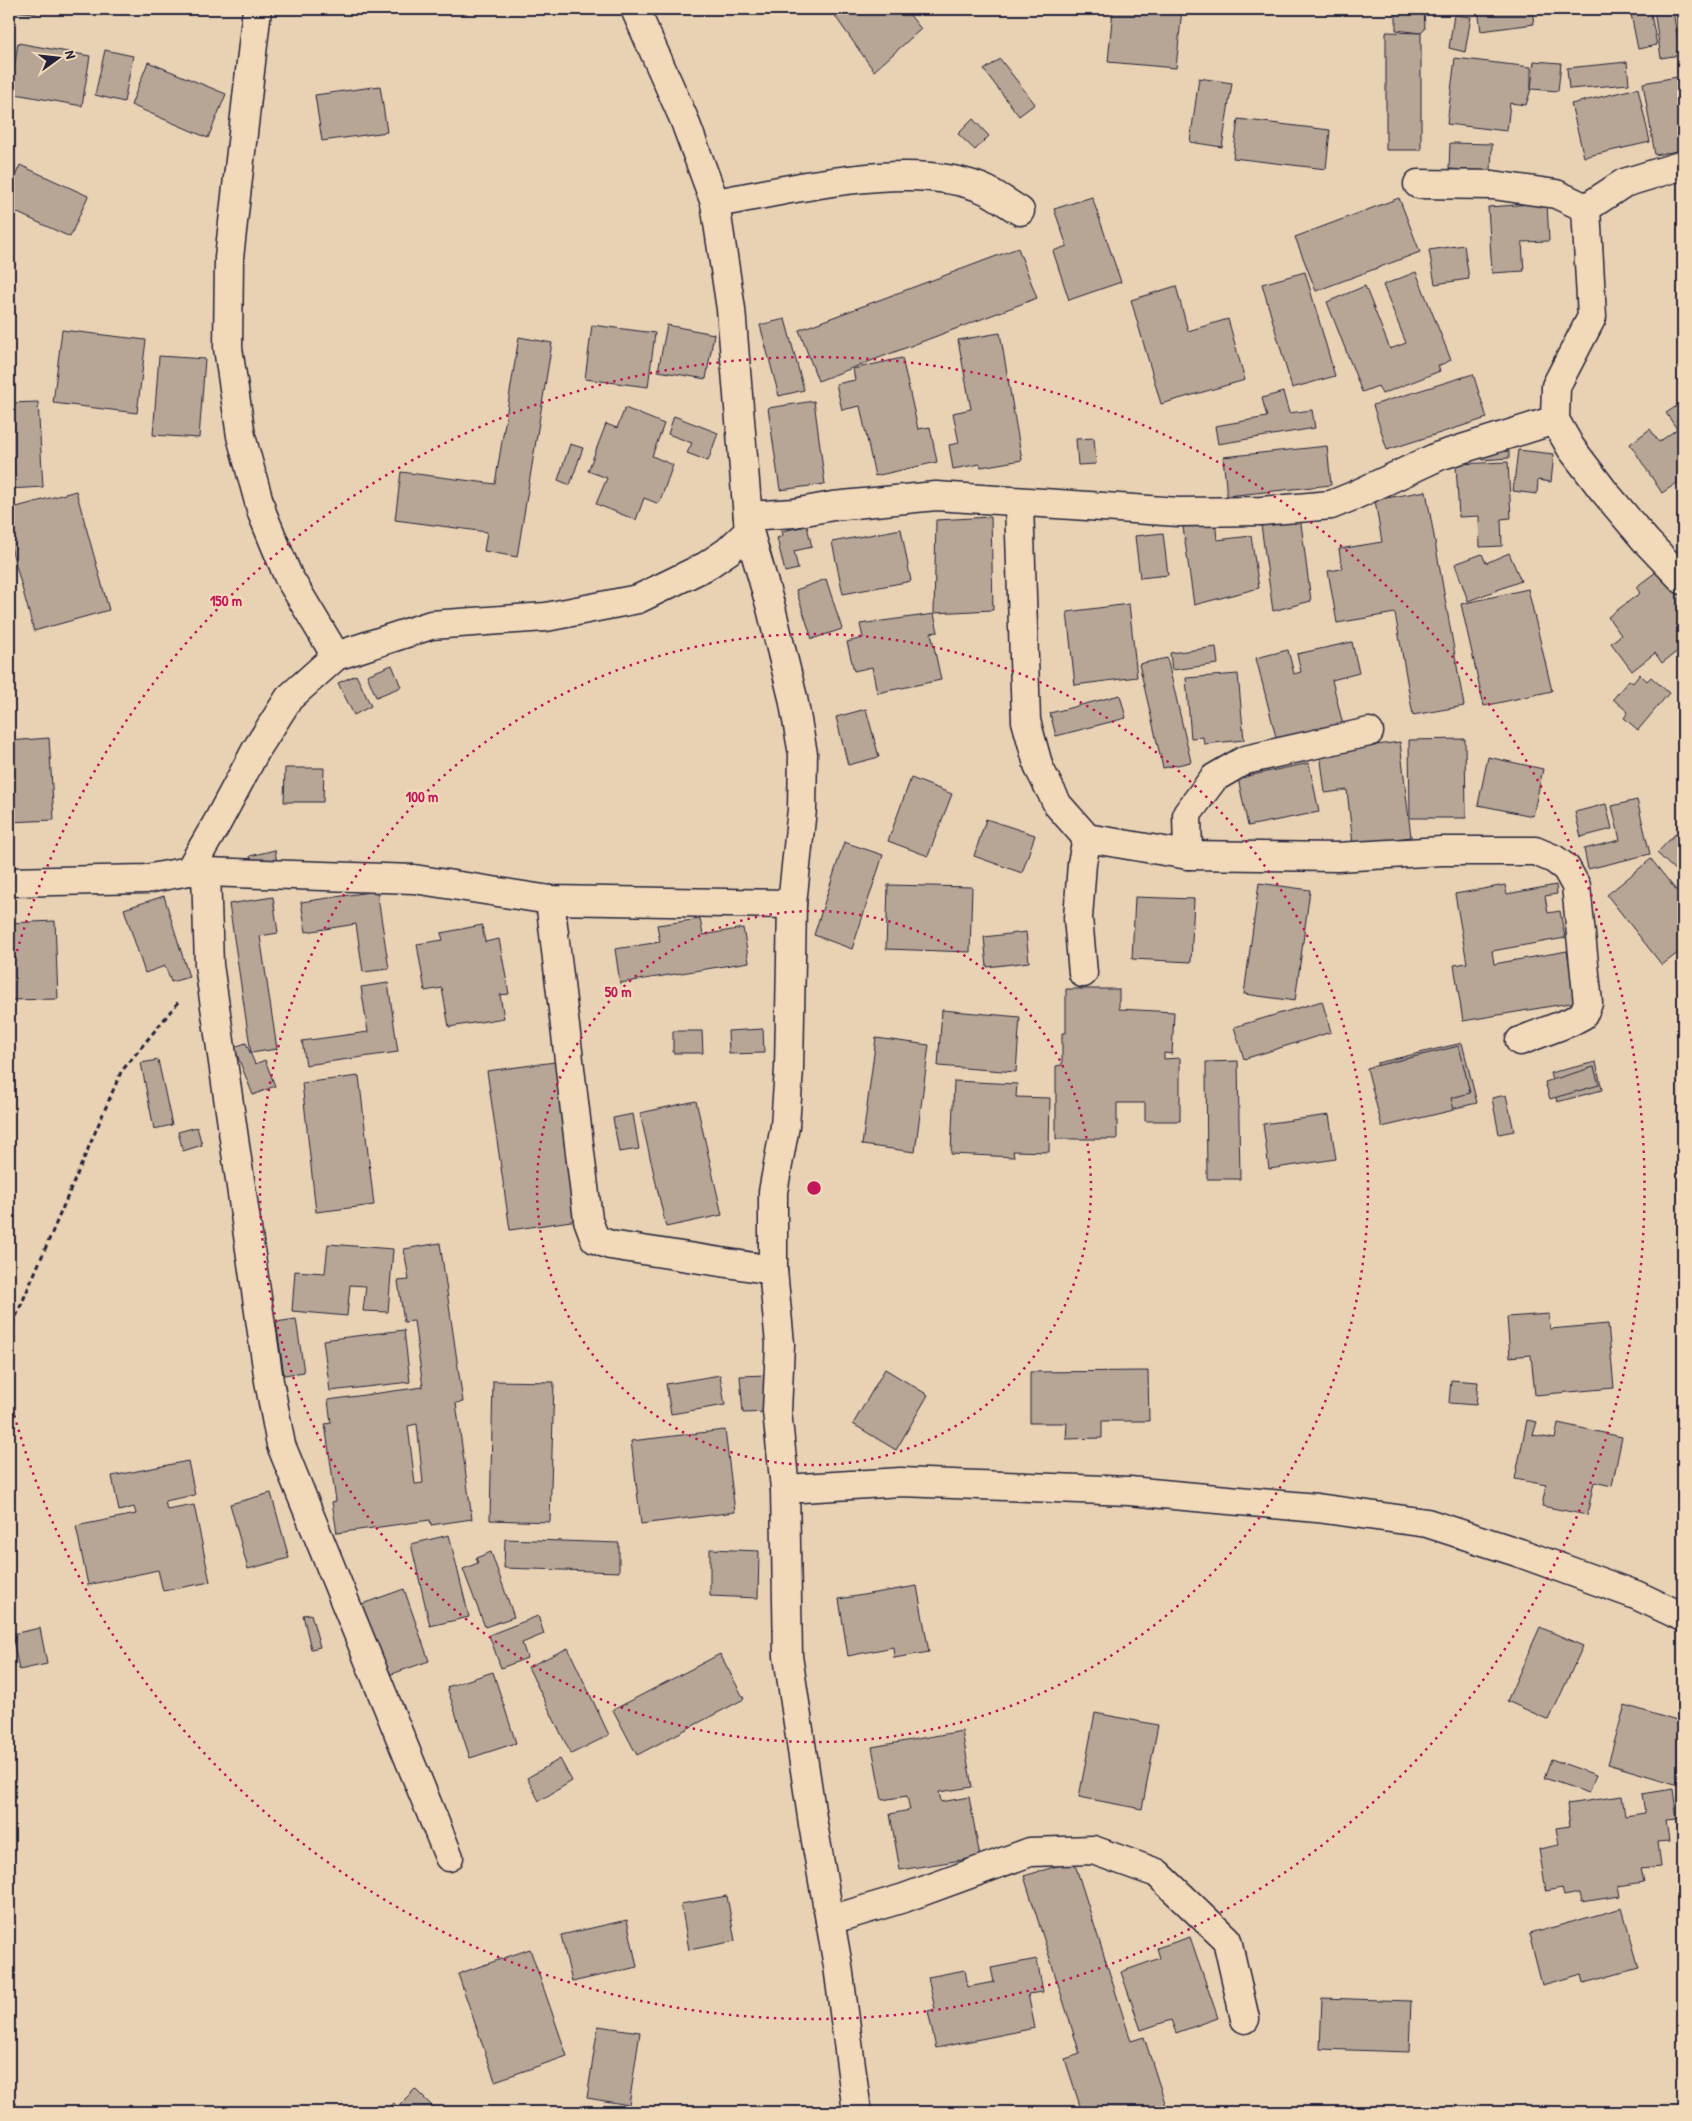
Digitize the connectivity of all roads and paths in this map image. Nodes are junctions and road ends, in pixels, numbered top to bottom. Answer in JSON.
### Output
{"nodes":[{"id":1,"x":257,"y":9,"type":"edge"},
{"id":2,"x":635,"y":9,"type":"edge"},
{"id":3,"x":1683,"y":165,"type":"edge"},
{"id":4,"x":1418,"y":184,"type":"dead end"},
{"id":5,"x":715,"y":203,"type":"junction"},
{"id":6,"x":1586,"y":208,"type":"junction"},
{"id":7,"x":1020,"y":212,"type":"dead end"},
{"id":8,"x":1556,"y":420,"type":"junction"},
{"id":9,"x":1019,"y":503,"type":"junction"},
{"id":10,"x":748,"y":524,"type":"junction"},
{"id":11,"x":1683,"y":580,"type":"edge"},
{"id":12,"x":336,"y":656,"type":"junction"},
{"id":13,"x":1369,"y":732,"type":"dead end"},
{"id":14,"x":1087,"y":838,"type":"junction"},
{"id":15,"x":1188,"y":855,"type":"junction"},
{"id":16,"x":198,"y":871,"type":"junction"},
{"id":17,"x":9,"y":882,"type":"edge"},
{"id":18,"x":550,"y":900,"type":"junction"},
{"id":19,"x":792,"y":904,"type":"junction"},
{"id":20,"x":209,"y":965,"type":"junction"},
{"id":21,"x":1084,"y":973,"type":"dead end"},
{"id":22,"x":1520,"y":1041,"type":"dead end"},
{"id":23,"x":773,"y":1270,"type":"junction"},
{"id":24,"x":9,"y":1332,"type":"edge"},
{"id":25,"x":785,"y":1489,"type":"junction"},
{"id":26,"x":1683,"y":1618,"type":"edge"},
{"id":27,"x":450,"y":1857,"type":"dead end"},
{"id":28,"x":830,"y":1920,"type":"junction"},
{"id":29,"x":1245,"y":2020,"type":"dead end"},
{"id":30,"x":857,"y":2112,"type":"edge"}],
"edges":[{"from":1,"to":12,"type":"street"},
{"from":2,"to":5,"type":"street"},
{"from":3,"to":6,"type":"street"},
{"from":4,"to":6,"type":"street"},
{"from":5,"to":7,"type":"street"},
{"from":5,"to":10,"type":"street"},
{"from":6,"to":8,"type":"street"},
{"from":8,"to":9,"type":"street"},
{"from":8,"to":11,"type":"street"},
{"from":9,"to":10,"type":"street"},
{"from":9,"to":14,"type":"street"},
{"from":10,"to":12,"type":"street"},
{"from":10,"to":19,"type":"street"},
{"from":12,"to":16,"type":"street"},
{"from":13,"to":15,"type":"street"},
{"from":14,"to":15,"type":"street"},
{"from":14,"to":21,"type":"street"},
{"from":15,"to":22,"type":"street"},
{"from":16,"to":17,"type":"street"},
{"from":16,"to":18,"type":"street"},
{"from":16,"to":20,"type":"street"},
{"from":18,"to":19,"type":"street"},
{"from":18,"to":23,"type":"street"},
{"from":19,"to":23,"type":"street"},
{"from":20,"to":24,"type":"path"},
{"from":20,"to":27,"type":"street"},
{"from":23,"to":25,"type":"street"},
{"from":25,"to":26,"type":"street"},
{"from":25,"to":28,"type":"street"},
{"from":28,"to":29,"type":"street"},
{"from":28,"to":30,"type":"street"}]}
